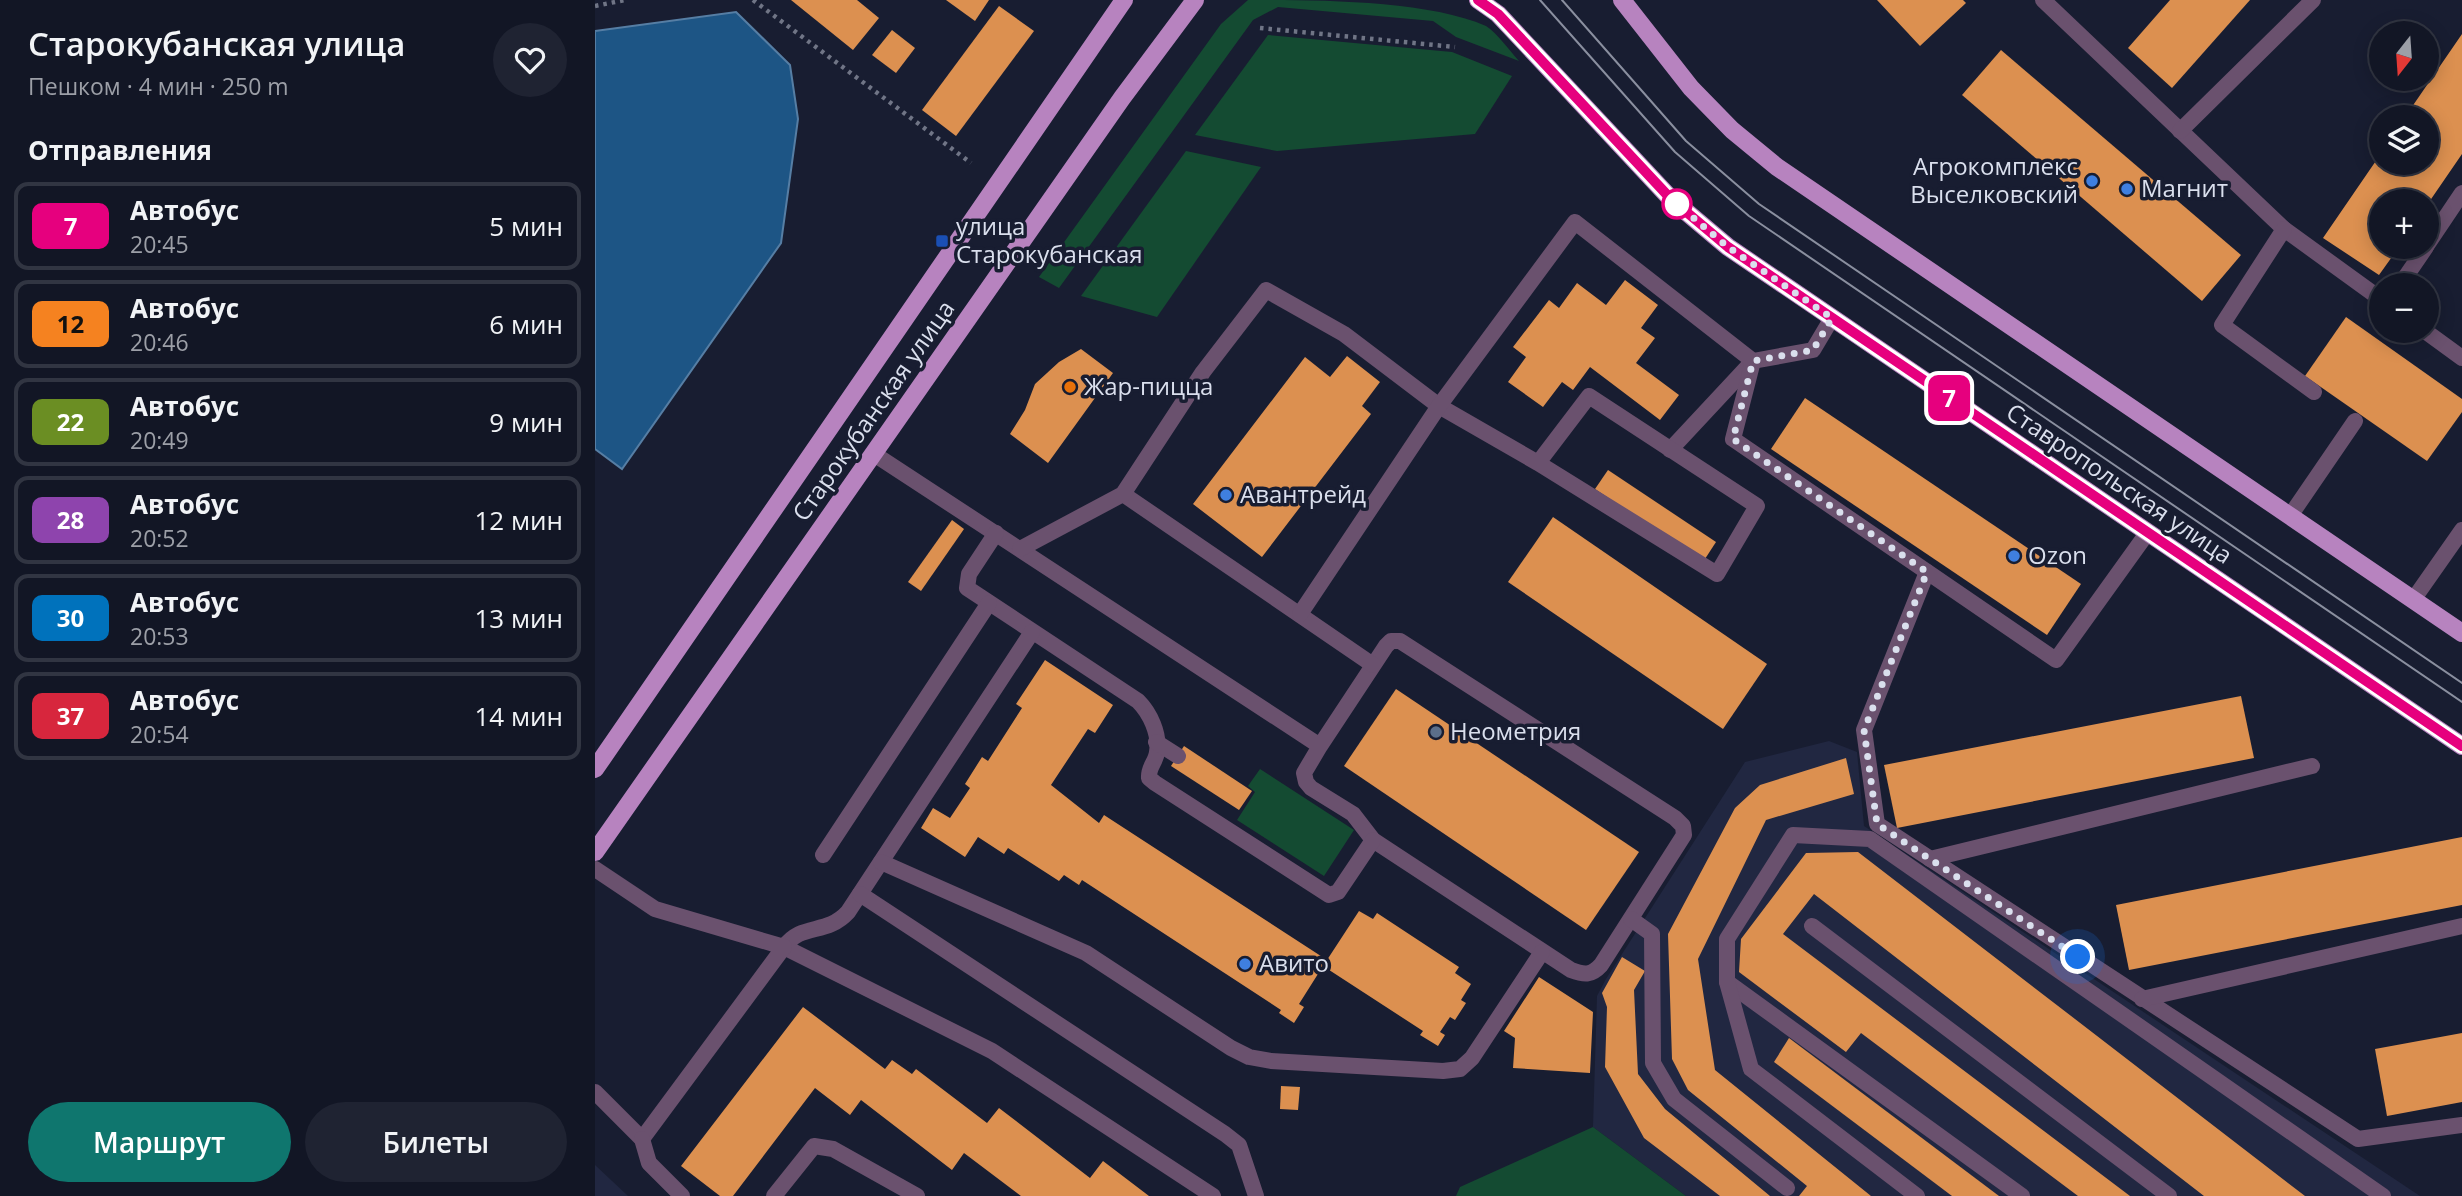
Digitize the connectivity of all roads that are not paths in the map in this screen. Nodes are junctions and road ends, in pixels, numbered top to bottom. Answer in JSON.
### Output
{"nodes":[{"id":1,"x":1124,"y":0,"type":"edge"},
{"id":2,"x":1195,"y":0,"type":"edge"},
{"id":3,"x":1478,"y":0,"type":"edge"},
{"id":4,"x":1622,"y":0,"type":"edge"},
{"id":5,"x":2043,"y":0,"type":"edge"},
{"id":6,"x":2313,"y":0,"type":"edge"},
{"id":7,"x":2180,"y":131,"type":"junction"},
{"id":8,"x":2462,"y":192,"type":"edge"},
{"id":9,"x":2439,"y":227,"type":"edge"},
{"id":10,"x":2284,"y":229,"type":"junction"},
{"id":11,"x":2369,"y":291,"type":"edge"},
{"id":12,"x":1832,"y":318,"type":"junction"},
{"id":13,"x":2439,"y":341,"type":"edge"},
{"id":14,"x":2462,"y":358,"type":"edge"},
{"id":15,"x":1753,"y":361,"type":"junction"},
{"id":16,"x":2314,"y":392,"type":"dead end"},
{"id":17,"x":1439,"y":406,"type":"junction"},
{"id":18,"x":2355,"y":421,"type":"dead end"},
{"id":19,"x":1670,"y":450,"type":"junction"},
{"id":20,"x":874,"y":454,"type":"junction"},
{"id":21,"x":1538,"y":463,"type":"junction"},
{"id":22,"x":1123,"y":494,"type":"junction"},
{"id":23,"x":2290,"y":516,"type":"junction"},
{"id":24,"x":2462,"y":530,"type":"edge"},
{"id":25,"x":2148,"y":532,"type":"junction"},
{"id":26,"x":996,"y":533,"type":"junction"},
{"id":27,"x":1020,"y":549,"type":"junction"},
{"id":28,"x":1927,"y":572,"type":"junction"},
{"id":29,"x":2413,"y":600,"type":"junction"},
{"id":30,"x":989,"y":603,"type":"junction"},
{"id":31,"x":1300,"y":614,"type":"junction"},
{"id":32,"x":1032,"y":632,"type":"junction"},
{"id":33,"x":2462,"y":633,"type":"edge"},
{"id":34,"x":1373,"y":665,"type":"junction"},
{"id":35,"x":1156,"y":742,"type":"junction"},
{"id":36,"x":1321,"y":746,"type":"junction"},
{"id":37,"x":2462,"y":746,"type":"edge"},
{"id":38,"x":1178,"y":756,"type":"dead end"},
{"id":39,"x":2312,"y":766,"type":"dead end"},
{"id":40,"x":595,"y":769,"type":"edge"},
{"id":41,"x":1373,"y":840,"type":"junction"},
{"id":42,"x":595,"y":852,"type":"edge"},
{"id":43,"x":823,"y":855,"type":"dead end"},
{"id":44,"x":1930,"y":859,"type":"junction"},
{"id":45,"x":881,"y":862,"type":"junction"},
{"id":46,"x":595,"y":869,"type":"edge"},
{"id":47,"x":860,"y":894,"type":"junction"},
{"id":48,"x":1631,"y":919,"type":"junction"},
{"id":49,"x":1812,"y":926,"type":"dead end"},
{"id":50,"x":2462,"y":926,"type":"edge"},
{"id":51,"x":784,"y":947,"type":"junction"},
{"id":52,"x":1542,"y":952,"type":"junction"},
{"id":53,"x":1727,"y":982,"type":"junction"},
{"id":54,"x":2142,"y":999,"type":"junction"},
{"id":55,"x":595,"y":1092,"type":"edge"},
{"id":56,"x":2462,"y":1125,"type":"edge"},
{"id":57,"x":642,"y":1139,"type":"junction"},
{"id":58,"x":1787,"y":1188,"type":"dead end"},
{"id":59,"x":682,"y":1196,"type":"edge"},
{"id":60,"x":774,"y":1196,"type":"edge"},
{"id":61,"x":916,"y":1196,"type":"edge"},
{"id":62,"x":1213,"y":1196,"type":"edge"},
{"id":63,"x":1256,"y":1196,"type":"edge"},
{"id":64,"x":1917,"y":1196,"type":"edge"},
{"id":65,"x":2022,"y":1196,"type":"edge"},
{"id":66,"x":2169,"y":1196,"type":"edge"},
{"id":67,"x":2383,"y":1196,"type":"edge"}],
"edges":[{"from":1,"to":40,"type":"main road","name":"Старокубанская улица"},
{"from":2,"to":20,"type":"main road","name":"Старокубанская улица"},
{"from":3,"to":12,"type":"main road","name":"Ставропольская улица"},
{"from":4,"to":23,"type":"main road"},
{"from":5,"to":7,"type":"lane"},
{"from":6,"to":7,"type":"lane"},
{"from":7,"to":10,"type":"lane"},
{"from":8,"to":9,"type":"lane"},
{"from":10,"to":11,"type":"lane"},
{"from":10,"to":16,"type":"lane"},
{"from":12,"to":15,"type":"lane"},
{"from":12,"to":25,"type":"main road","name":"Ставропольская улица"},
{"from":13,"to":14,"type":"lane"},
{"from":15,"to":17,"type":"lane"},
{"from":15,"to":19,"type":"lane"},
{"from":15,"to":28,"type":"lane"},
{"from":17,"to":21,"type":"lane"},
{"from":17,"to":22,"type":"lane"},
{"from":17,"to":31,"type":"lane"},
{"from":18,"to":23,"type":"lane"},
{"from":19,"to":21,"type":"lane"},
{"from":19,"to":21,"type":"lane"},
{"from":20,"to":26,"type":"lane"},
{"from":20,"to":42,"type":"main road","name":"Старокубанская улица"},
{"from":22,"to":27,"type":"lane"},
{"from":22,"to":31,"type":"lane"},
{"from":23,"to":29,"type":"main road"},
{"from":24,"to":29,"type":"lane"},
{"from":25,"to":28,"type":"lane"},
{"from":25,"to":37,"type":"main road","name":"Ставропольская улица"},
{"from":26,"to":27,"type":"lane"},
{"from":26,"to":30,"type":"lane"},
{"from":27,"to":36,"type":"lane"},
{"from":28,"to":44,"type":"lane"},
{"from":29,"to":33,"type":"main road"},
{"from":30,"to":32,"type":"lane"},
{"from":30,"to":43,"type":"lane"},
{"from":31,"to":34,"type":"lane"},
{"from":32,"to":35,"type":"lane"},
{"from":32,"to":45,"type":"lane"},
{"from":34,"to":36,"type":"lane"},
{"from":34,"to":48,"type":"lane"},
{"from":35,"to":38,"type":"lane"},
{"from":35,"to":41,"type":"lane"},
{"from":36,"to":41,"type":"lane"},
{"from":39,"to":44,"type":"lane"},
{"from":41,"to":52,"type":"lane"},
{"from":44,"to":54,"type":"lane"},
{"from":45,"to":47,"type":"lane"},
{"from":45,"to":52,"type":"lane"},
{"from":46,"to":51,"type":"lane"},
{"from":47,"to":51,"type":"lane"},
{"from":47,"to":63,"type":"lane"},
{"from":48,"to":52,"type":"lane"},
{"from":48,"to":58,"type":"lane"},
{"from":49,"to":66,"type":"lane"},
{"from":50,"to":54,"type":"lane"},
{"from":51,"to":57,"type":"lane"},
{"from":51,"to":62,"type":"lane"},
{"from":53,"to":64,"type":"lane"},
{"from":53,"to":65,"type":"lane"},
{"from":53,"to":67,"type":"lane"},
{"from":54,"to":56,"type":"lane"},
{"from":55,"to":57,"type":"lane"},
{"from":57,"to":59,"type":"lane"},
{"from":60,"to":61,"type":"lane"}]}
